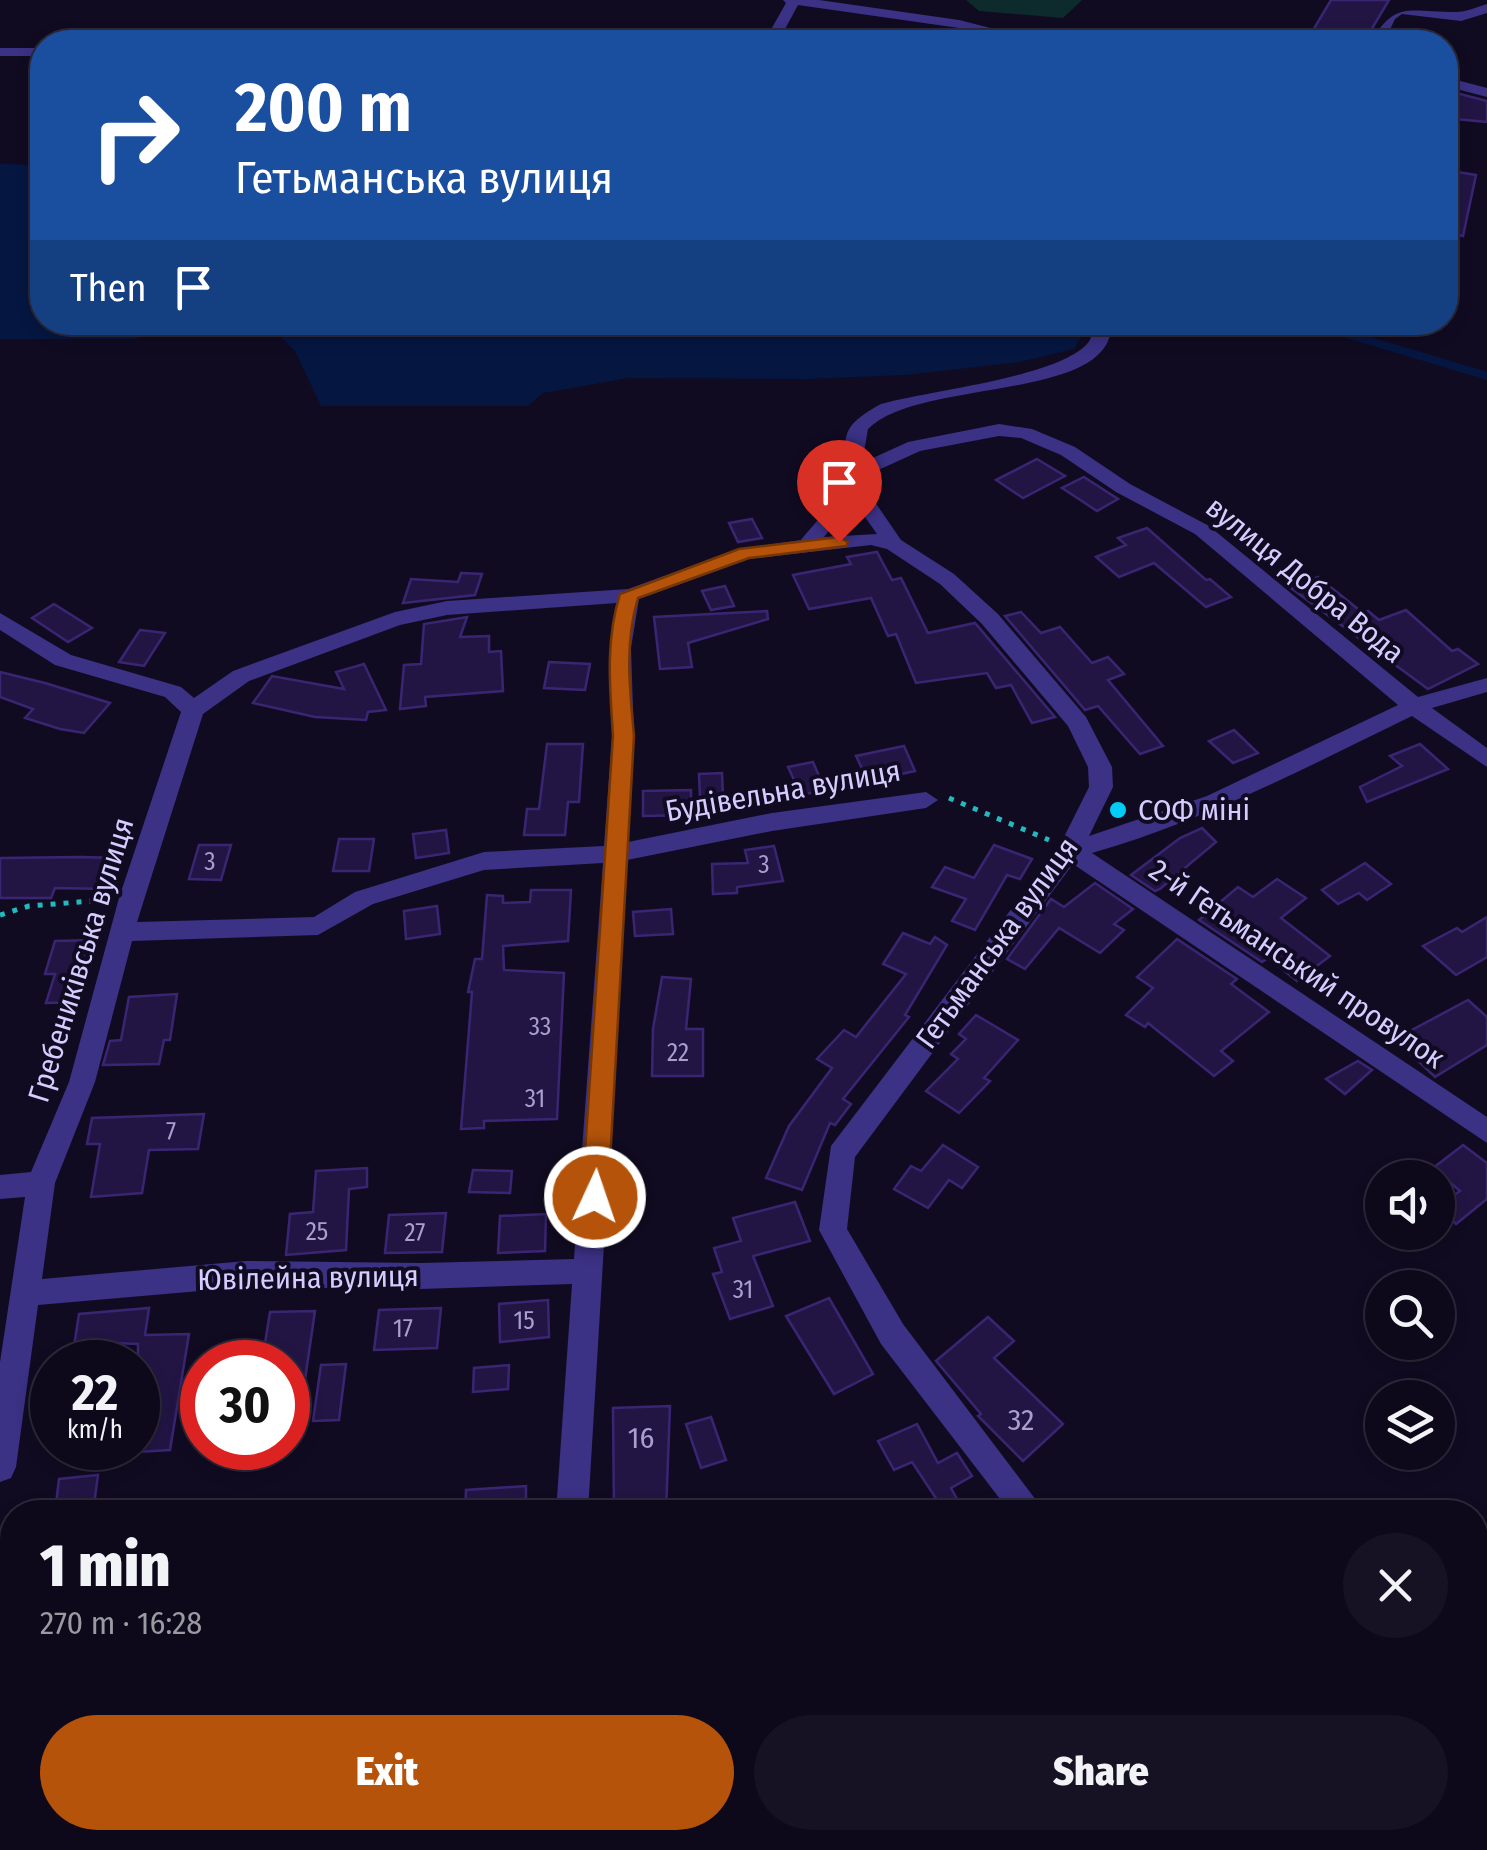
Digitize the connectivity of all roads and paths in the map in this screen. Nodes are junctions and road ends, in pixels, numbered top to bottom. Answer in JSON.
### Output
{"nodes":[{"id":1,"x":792,"y":0,"type":"edge"},
{"id":2,"x":1487,"y":8,"type":"edge"},
{"id":3,"x":777,"y":30,"type":"edge"},
{"id":4,"x":985,"y":30,"type":"edge"},
{"id":5,"x":1384,"y":30,"type":"edge"},
{"id":6,"x":0,"y":52,"type":"edge"},
{"id":7,"x":30,"y":52,"type":"edge"},
{"id":8,"x":1458,"y":85,"type":"edge"},
{"id":9,"x":1487,"y":93,"type":"edge"},
{"id":10,"x":1104,"y":335,"type":"edge"},
{"id":11,"x":853,"y":480,"type":"junction"},
{"id":12,"x":894,"y":544,"type":"junction"},
{"id":13,"x":807,"y":545,"type":"junction"},
{"id":14,"x":630,"y":594,"type":"junction"},
{"id":15,"x":0,"y":620,"type":"edge"},
{"id":16,"x":1487,"y":684,"type":"edge"},
{"id":17,"x":1414,"y":706,"type":"junction"},
{"id":18,"x":193,"y":710,"type":"junction"},
{"id":19,"x":1487,"y":759,"type":"edge"},
{"id":20,"x":926,"y":800,"type":"joint"},
{"id":21,"x":1070,"y":850,"type":"junction"},
{"id":22,"x":614,"y":854,"type":"junction"},
{"id":23,"x":131,"y":898,"type":"junction"},
{"id":24,"x":0,"y":915,"type":"edge"},
{"id":25,"x":125,"y":932,"type":"junction"},
{"id":26,"x":1487,"y":1132,"type":"edge"},
{"id":27,"x":41,"y":1183,"type":"junction"},
{"id":28,"x":0,"y":1187,"type":"edge"},
{"id":29,"x":590,"y":1271,"type":"junction"},
{"id":30,"x":26,"y":1293,"type":"junction"},
{"id":31,"x":0,"y":1464,"type":"edge"},
{"id":32,"x":573,"y":1500,"type":"edge"},
{"id":33,"x":1020,"y":1500,"type":"edge"}],
"edges":[{"from":1,"to":3,"type":"street"},
{"from":1,"to":4,"type":"street"},
{"from":2,"to":5,"type":"street"},
{"from":6,"to":7,"type":"street"},
{"from":8,"to":9,"type":"street"},
{"from":10,"to":11,"type":"street"},
{"from":11,"to":12,"type":"street"},
{"from":11,"to":13,"type":"street"},
{"from":11,"to":17,"type":"street","name":"вулиця Добра Вода"},
{"from":12,"to":13,"type":"street"},
{"from":12,"to":21,"type":"street","name":"Гетьманська вулиця"},
{"from":13,"to":14,"type":"street"},
{"from":14,"to":18,"type":"street"},
{"from":14,"to":22,"type":"street"},
{"from":15,"to":18,"type":"street"},
{"from":16,"to":17,"type":"street"},
{"from":17,"to":19,"type":"street","name":"вулиця Добра Вода"},
{"from":17,"to":21,"type":"street"},
{"from":18,"to":23,"type":"street","name":"Гребениківська вулиця"},
{"from":20,"to":21,"type":"path"},
{"from":20,"to":22,"type":"street","name":"Будівельна вулиця"},
{"from":21,"to":26,"type":"street","name":"2-й Гетьманський провулок"},
{"from":21,"to":33,"type":"street","name":"Гетьманська вулиця"},
{"from":22,"to":25,"type":"street","name":"Будівельна вулиця"},
{"from":22,"to":29,"type":"street"},
{"from":23,"to":24,"type":"path"},
{"from":23,"to":25,"type":"street","name":"Гребениківська вулиця"},
{"from":25,"to":27,"type":"street","name":"Гребениківська вулиця"},
{"from":27,"to":28,"type":"street"},
{"from":27,"to":30,"type":"street","name":"Гребениківська вулиця"},
{"from":29,"to":30,"type":"street","name":"Ювілейна вулиця"},
{"from":29,"to":32,"type":"street"},
{"from":30,"to":31,"type":"street","name":"Гребениківська вулиця"}]}
